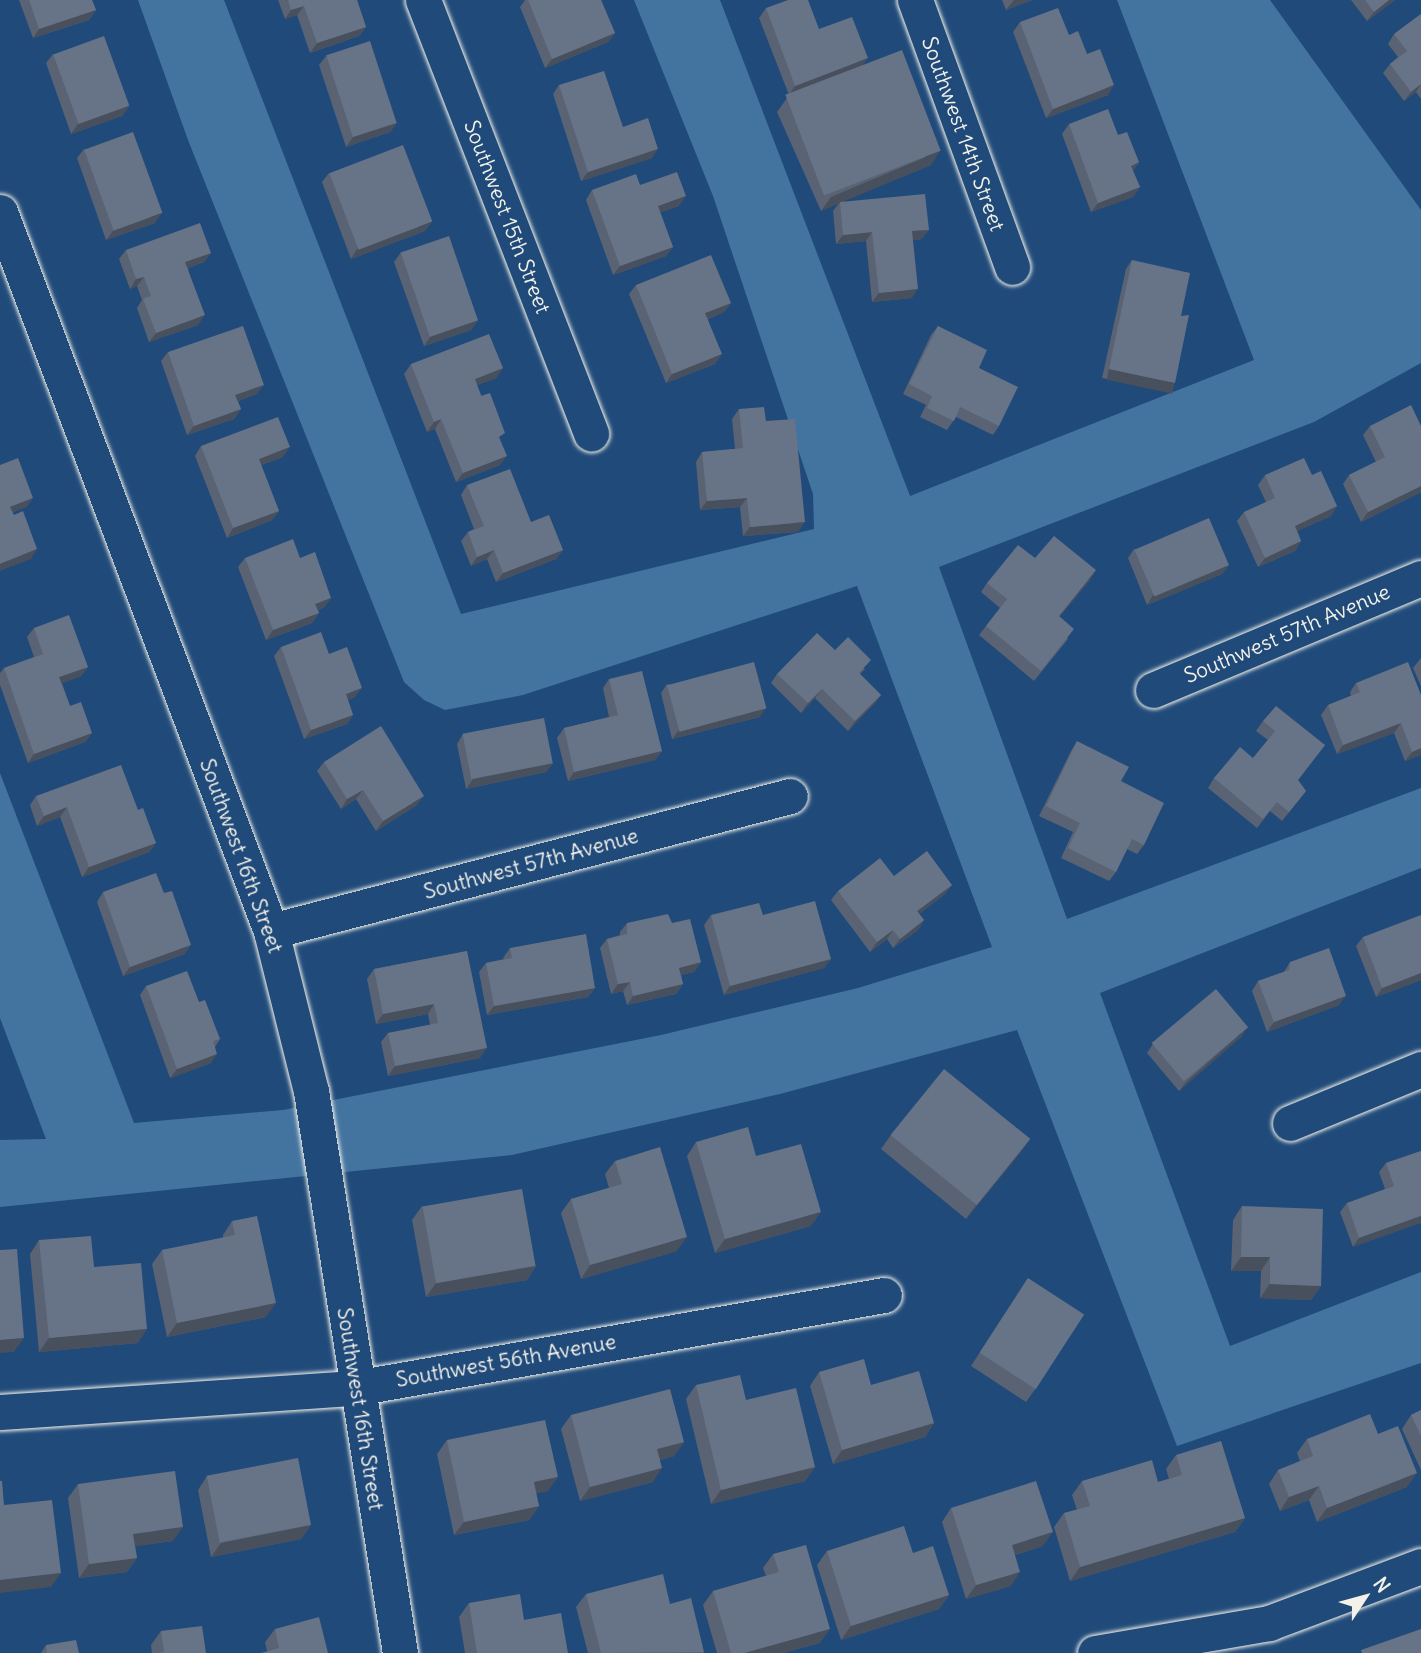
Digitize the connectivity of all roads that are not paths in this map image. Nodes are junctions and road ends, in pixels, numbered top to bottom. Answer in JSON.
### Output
{"nodes":[{"id":1,"x":423,"y":0,"type":"edge"},
{"id":2,"x":915,"y":0,"type":"edge"},
{"id":3,"x":0,"y":212,"type":"edge"},
{"id":4,"x":1012,"y":267,"type":"dead end"},
{"id":5,"x":591,"y":434,"type":"dead end"},
{"id":6,"x":1421,"y":578,"type":"edge"},
{"id":7,"x":1153,"y":690,"type":"dead end"},
{"id":8,"x":790,"y":796,"type":"dead end"},
{"id":9,"x":271,"y":931,"type":"junction"},
{"id":10,"x":1421,"y":1069,"type":"edge"},
{"id":11,"x":1290,"y":1123,"type":"dead end"},
{"id":12,"x":884,"y":1295,"type":"dead end"},
{"id":13,"x":355,"y":1388,"type":"junction"},
{"id":14,"x":0,"y":1412,"type":"edge"},
{"id":15,"x":1421,"y":1566,"type":"edge"},
{"id":16,"x":400,"y":1653,"type":"edge"},
{"id":17,"x":1095,"y":1653,"type":"edge"}],
"edges":[{"from":1,"to":5,"type":"street","name":"Southwest 15th Street"},
{"from":2,"to":4,"type":"street","name":"Southwest 14th Street"},
{"from":3,"to":9,"type":"street","name":"Southwest 16th Street"},
{"from":6,"to":7,"type":"street","name":"Southwest 57th Avenue"},
{"from":8,"to":9,"type":"street","name":"Southwest 57th Avenue"},
{"from":9,"to":13,"type":"street","name":"Southwest 16th Street"},
{"from":10,"to":11,"type":"street"},
{"from":12,"to":13,"type":"street","name":"Southwest 56th Avenue"},
{"from":13,"to":14,"type":"street","name":"Southwest 56th Avenue"},
{"from":13,"to":16,"type":"street","name":"Southwest 16th Street"},
{"from":15,"to":17,"type":"street"}]}
